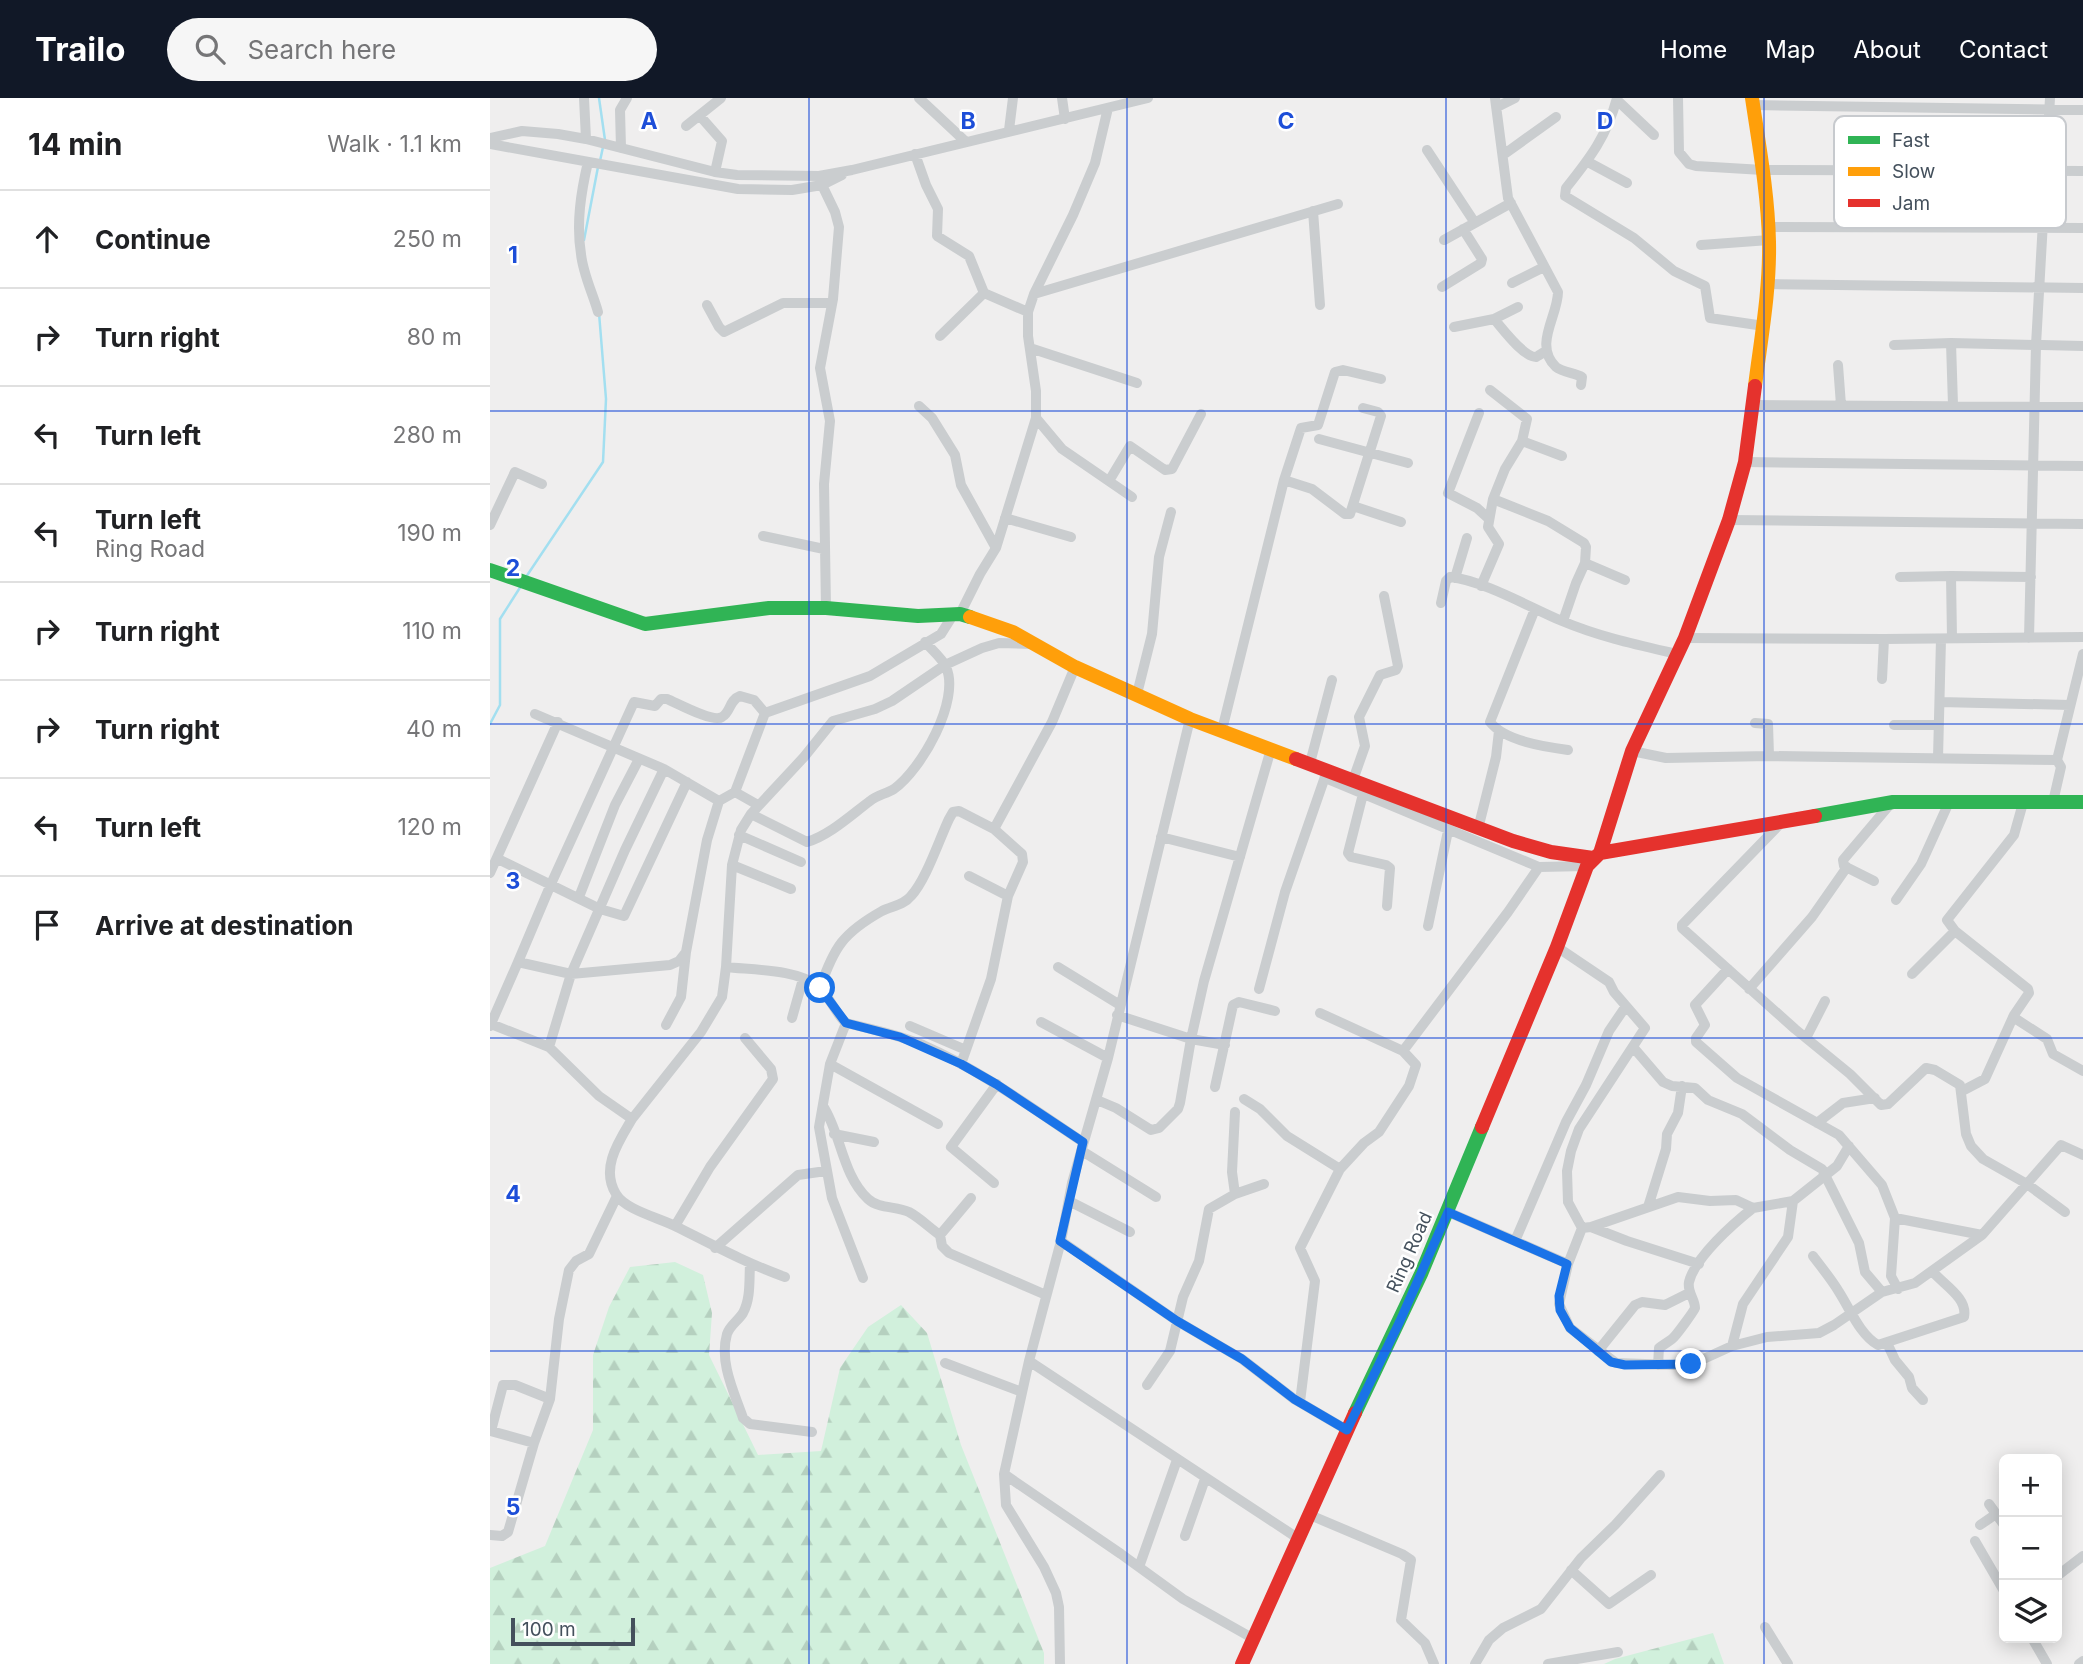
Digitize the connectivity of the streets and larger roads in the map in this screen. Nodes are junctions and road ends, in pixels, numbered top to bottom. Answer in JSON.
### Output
{"nodes":[{"id":1,"x":584,"y":98,"type":"edge"},
{"id":2,"x":627,"y":98,"type":"edge"},
{"id":3,"x":721,"y":98,"type":"edge"},
{"id":4,"x":919,"y":98,"type":"edge"},
{"id":5,"x":1013,"y":98,"type":"edge"},
{"id":6,"x":1062,"y":98,"type":"edge"},
{"id":7,"x":1148,"y":98,"type":"edge"},
{"id":8,"x":1515,"y":98,"type":"edge"},
{"id":9,"x":1678,"y":98,"type":"edge"},
{"id":10,"x":1617,"y":99,"type":"edge"},
{"id":11,"x":1496,"y":102,"type":"edge"},
{"id":12,"x":1752,"y":102,"type":"edge"},
{"id":13,"x":2049,"y":104,"type":"edge"},
{"id":14,"x":1108,"y":108,"type":"junction"},
{"id":15,"x":2083,"y":110,"type":"edge"},
{"id":16,"x":700,"y":116,"type":"junction"},
{"id":17,"x":1556,"y":117,"type":"dead end"},
{"id":18,"x":1065,"y":119,"type":"junction"},
{"id":19,"x":686,"y":126,"type":"dead end"},
{"id":20,"x":1009,"y":130,"type":"junction"},
{"id":21,"x":1654,"y":135,"type":"dead end"},
{"id":22,"x":490,"y":138,"type":"edge"},
{"id":23,"x":586,"y":139,"type":"junction"},
{"id":24,"x":965,"y":142,"type":"junction"},
{"id":25,"x":490,"y":144,"type":"edge"},
{"id":26,"x":617,"y":147,"type":"junction"},
{"id":27,"x":1427,"y":150,"type":"dead end"},
{"id":28,"x":915,"y":154,"type":"junction"},
{"id":29,"x":1503,"y":155,"type":"junction"},
{"id":30,"x":591,"y":162,"type":"junction"},
{"id":31,"x":1587,"y":162,"type":"junction"},
{"id":32,"x":852,"y":170,"type":"junction"},
{"id":33,"x":1763,"y":170,"type":"junction"},
{"id":34,"x":1834,"y":170,"type":"edge"},
{"id":35,"x":715,"y":173,"type":"junction"},
{"id":36,"x":1627,"y":183,"type":"dead end"},
{"id":37,"x":822,"y":186,"type":"junction"},
{"id":38,"x":1511,"y":203,"type":"junction"},
{"id":39,"x":1338,"y":204,"type":"dead end"},
{"id":40,"x":1313,"y":211,"type":"junction"},
{"id":41,"x":1475,"y":223,"type":"junction"},
{"id":42,"x":2045,"y":228,"type":"junction"},
{"id":43,"x":2083,"y":228,"type":"edge"},
{"id":44,"x":1463,"y":229,"type":"junction"},
{"id":45,"x":1768,"y":234,"type":"junction"},
{"id":46,"x":1444,"y":240,"type":"dead end"},
{"id":47,"x":1700,"y":245,"type":"dead end"},
{"id":48,"x":1544,"y":267,"type":"junction"},
{"id":49,"x":1512,"y":283,"type":"dead end"},
{"id":50,"x":1768,"y":284,"type":"junction"},
{"id":51,"x":2041,"y":287,"type":"junction"},
{"id":52,"x":1442,"y":288,"type":"dead end"},
{"id":53,"x":2083,"y":288,"type":"edge"},
{"id":54,"x":984,"y":293,"type":"junction"},
{"id":55,"x":1034,"y":294,"type":"junction"},
{"id":56,"x":832,"y":303,"type":"junction"},
{"id":57,"x":707,"y":305,"type":"dead end"},
{"id":58,"x":1320,"y":305,"type":"dead end"},
{"id":59,"x":1518,"y":307,"type":"dead end"},
{"id":60,"x":598,"y":312,"type":"dead end"},
{"id":61,"x":1028,"y":312,"type":"junction"},
{"id":62,"x":1494,"y":319,"type":"junction"},
{"id":63,"x":1764,"y":326,"type":"junction"},
{"id":64,"x":1454,"y":327,"type":"dead end"},
{"id":65,"x":940,"y":336,"type":"dead end"},
{"id":66,"x":1951,"y":343,"type":"junction"},
{"id":67,"x":1894,"y":345,"type":"dead end"},
{"id":68,"x":2036,"y":345,"type":"junction"},
{"id":69,"x":2083,"y":346,"type":"edge"},
{"id":70,"x":1030,"y":348,"type":"junction"},
{"id":71,"x":1546,"y":351,"type":"junction"},
{"id":72,"x":1838,"y":365,"type":"dead end"},
{"id":73,"x":1381,"y":379,"type":"dead end"},
{"id":74,"x":1137,"y":383,"type":"dead end"},
{"id":75,"x":1581,"y":385,"type":"dead end"},
{"id":76,"x":1490,"y":390,"type":"dead end"},
{"id":77,"x":1753,"y":405,"type":"junction"},
{"id":78,"x":1842,"y":405,"type":"junction"},
{"id":79,"x":1952,"y":405,"type":"junction"},
{"id":80,"x":919,"y":406,"type":"dead end"},
{"id":81,"x":2037,"y":406,"type":"junction"},
{"id":82,"x":2083,"y":407,"type":"edge"},
{"id":83,"x":1363,"y":408,"type":"dead end"},
{"id":84,"x":1479,"y":413,"type":"dead end"},
{"id":85,"x":1201,"y":414,"type":"dead end"},
{"id":86,"x":1036,"y":418,"type":"junction"},
{"id":87,"x":1319,"y":439,"type":"dead end"},
{"id":88,"x":1522,"y":441,"type":"junction"},
{"id":89,"x":1369,"y":453,"type":"junction"},
{"id":90,"x":1562,"y":456,"type":"dead end"},
{"id":91,"x":1745,"y":462,"type":"junction"},
{"id":92,"x":1408,"y":463,"type":"dead end"},
{"id":93,"x":2035,"y":464,"type":"junction"},
{"id":94,"x":2083,"y":467,"type":"edge"},
{"id":95,"x":1284,"y":480,"type":"junction"},
{"id":96,"x":1109,"y":481,"type":"junction"},
{"id":97,"x":542,"y":484,"type":"dead end"},
{"id":98,"x":1132,"y":497,"type":"dead end"},
{"id":99,"x":1493,"y":499,"type":"junction"},
{"id":100,"x":1353,"y":506,"type":"junction"},
{"id":101,"x":1171,"y":512,"type":"dead end"},
{"id":102,"x":491,"y":518,"type":"edge"},
{"id":103,"x":1005,"y":518,"type":"junction"},
{"id":104,"x":1488,"y":518,"type":"junction"},
{"id":105,"x":1729,"y":520,"type":"junction"},
{"id":106,"x":1401,"y":522,"type":"dead end"},
{"id":107,"x":2032,"y":522,"type":"junction"},
{"id":108,"x":2083,"y":524,"type":"edge"},
{"id":109,"x":763,"y":536,"type":"dead end"},
{"id":110,"x":1071,"y":537,"type":"dead end"},
{"id":111,"x":1467,"y":538,"type":"dead end"},
{"id":112,"x":996,"y":548,"type":"junction"},
{"id":113,"x":824,"y":549,"type":"junction"},
{"id":114,"x":1586,"y":562,"type":"junction"},
{"id":115,"x":490,"y":570,"type":"edge"},
{"id":116,"x":1951,"y":576,"type":"junction"},
{"id":117,"x":1900,"y":577,"type":"dead end"},
{"id":118,"x":2031,"y":577,"type":"junction"},
{"id":119,"x":1455,"y":578,"type":"junction"},
{"id":120,"x":1625,"y":580,"type":"dead end"},
{"id":121,"x":1481,"y":586,"type":"junction"},
{"id":122,"x":1384,"y":596,"type":"dead end"},
{"id":123,"x":1441,"y":603,"type":"dead end"},
{"id":124,"x":826,"y":608,"type":"junction"},
{"id":125,"x":1535,"y":609,"type":"junction"},
{"id":126,"x":956,"y":614,"type":"junction"},
{"id":127,"x":1563,"y":621,"type":"junction"},
{"id":128,"x":2083,"y":637,"type":"edge"},
{"id":129,"x":1685,"y":638,"type":"junction"},
{"id":130,"x":2029,"y":638,"type":"junction"},
{"id":131,"x":1884,"y":639,"type":"junction"},
{"id":132,"x":1947,"y":639,"type":"junction"},
{"id":133,"x":925,"y":642,"type":"junction"},
{"id":134,"x":1034,"y":644,"type":"junction"},
{"id":135,"x":1677,"y":654,"type":"junction"},
{"id":136,"x":2083,"y":654,"type":"edge"},
{"id":137,"x":945,"y":665,"type":"junction"},
{"id":138,"x":1075,"y":667,"type":"junction"},
{"id":139,"x":1882,"y":679,"type":"dead end"},
{"id":140,"x":1332,"y":680,"type":"dead end"},
{"id":141,"x":1137,"y":694,"type":"junction"},
{"id":142,"x":1940,"y":702,"type":"junction"},
{"id":143,"x":2070,"y":705,"type":"junction"},
{"id":144,"x":765,"y":713,"type":"junction"},
{"id":145,"x":535,"y":714,"type":"dead end"},
{"id":146,"x":1190,"y":719,"type":"junction"},
{"id":147,"x":558,"y":722,"type":"junction"},
{"id":148,"x":1755,"y":723,"type":"dead end"},
{"id":149,"x":1894,"y":725,"type":"dead end"},
{"id":150,"x":1939,"y":725,"type":"junction"},
{"id":151,"x":1222,"y":730,"type":"junction"},
{"id":152,"x":1499,"y":731,"type":"junction"},
{"id":153,"x":613,"y":746,"type":"junction"},
{"id":154,"x":1271,"y":749,"type":"junction"},
{"id":155,"x":1568,"y":750,"type":"dead end"},
{"id":156,"x":1632,"y":751,"type":"junction"},
{"id":157,"x":1769,"y":756,"type":"junction"},
{"id":158,"x":1938,"y":758,"type":"junction"},
{"id":159,"x":639,"y":759,"type":"junction"},
{"id":160,"x":2057,"y":760,"type":"junction"},
{"id":161,"x":1310,"y":764,"type":"junction"},
{"id":162,"x":664,"y":769,"type":"junction"},
{"id":163,"x":1326,"y":774,"type":"junction"},
{"id":164,"x":1353,"y":780,"type":"junction"},
{"id":165,"x":687,"y":782,"type":"junction"},
{"id":166,"x":735,"y":792,"type":"junction"},
{"id":167,"x":1363,"y":794,"type":"junction"},
{"id":168,"x":719,"y":800,"type":"junction"},
{"id":169,"x":1950,"y":800,"type":"junction"},
{"id":170,"x":1892,"y":802,"type":"junction"},
{"id":171,"x":2053,"y":802,"type":"junction"},
{"id":172,"x":2083,"y":802,"type":"edge"},
{"id":173,"x":2024,"y":803,"type":"junction"},
{"id":174,"x":755,"y":809,"type":"junction"},
{"id":175,"x":1780,"y":823,"type":"junction"},
{"id":176,"x":1478,"y":829,"type":"junction"},
{"id":177,"x":994,"y":830,"type":"junction"},
{"id":178,"x":1448,"y":831,"type":"junction"},
{"id":179,"x":739,"y":835,"type":"junction"},
{"id":180,"x":1161,"y":837,"type":"junction"},
{"id":181,"x":1240,"y":857,"type":"junction"},
{"id":182,"x":498,"y":859,"type":"junction"},
{"id":183,"x":1593,"y":859,"type":"junction"},
{"id":184,"x":801,"y":862,"type":"dead end"},
{"id":185,"x":732,"y":865,"type":"junction"},
{"id":186,"x":1539,"y":867,"type":"junction"},
{"id":187,"x":1847,"y":867,"type":"junction"},
{"id":188,"x":490,"y":873,"type":"edge"},
{"id":189,"x":969,"y":876,"type":"dead end"},
{"id":190,"x":1874,"y":881,"type":"dead end"},
{"id":191,"x":551,"y":884,"type":"junction"},
{"id":192,"x":791,"y":888,"type":"dead end"},
{"id":193,"x":1008,"y":896,"type":"junction"},
{"id":194,"x":579,"y":897,"type":"junction"},
{"id":195,"x":1896,"y":900,"type":"dead end"},
{"id":196,"x":1387,"y":906,"type":"dead end"},
{"id":197,"x":600,"y":909,"type":"junction"},
{"id":198,"x":1428,"y":926,"type":"dead end"},
{"id":199,"x":1955,"y":931,"type":"junction"},
{"id":200,"x":1557,"y":947,"type":"junction"},
{"id":201,"x":686,"y":952,"type":"junction"},
{"id":202,"x":518,"y":962,"type":"junction"},
{"id":203,"x":726,"y":967,"type":"junction"},
{"id":204,"x":1058,"y":967,"type":"dead end"},
{"id":205,"x":1728,"y":969,"type":"junction"},
{"id":206,"x":571,"y":974,"type":"junction"},
{"id":207,"x":1912,"y":974,"type":"dead end"},
{"id":208,"x":803,"y":979,"type":"junction"},
{"id":209,"x":820,"y":988,"type":"junction"},
{"id":210,"x":1259,"y":989,"type":"dead end"},
{"id":211,"x":1749,"y":989,"type":"junction"},
{"id":212,"x":1825,"y":1001,"type":"dead end"},
{"id":213,"x":1626,"y":1006,"type":"junction"},
{"id":214,"x":1119,"y":1010,"type":"junction"},
{"id":215,"x":1275,"y":1011,"type":"dead end"},
{"id":216,"x":1320,"y":1013,"type":"dead end"},
{"id":217,"x":2013,"y":1017,"type":"junction"},
{"id":218,"x":792,"y":1018,"type":"dead end"},
{"id":219,"x":1041,"y":1022,"type":"dead end"},
{"id":220,"x":846,"y":1023,"type":"junction"},
{"id":221,"x":491,"y":1025,"type":"edge"},
{"id":222,"x":666,"y":1025,"type":"dead end"},
{"id":223,"x":910,"y":1026,"type":"dead end"},
{"id":224,"x":745,"y":1038,"type":"dead end"},
{"id":225,"x":1805,"y":1038,"type":"junction"},
{"id":226,"x":1191,"y":1039,"type":"junction"},
{"id":227,"x":1224,"y":1045,"type":"junction"},
{"id":228,"x":549,"y":1047,"type":"junction"},
{"id":229,"x":1633,"y":1047,"type":"junction"},
{"id":230,"x":966,"y":1051,"type":"junction"},
{"id":231,"x":1403,"y":1051,"type":"junction"},
{"id":232,"x":1108,"y":1058,"type":"junction"},
{"id":233,"x":830,"y":1064,"type":"junction"},
{"id":234,"x":961,"y":1064,"type":"junction"},
{"id":235,"x":2083,"y":1071,"type":"edge"},
{"id":236,"x":996,"y":1084,"type":"junction"},
{"id":237,"x":1682,"y":1086,"type":"junction"},
{"id":238,"x":1215,"y":1087,"type":"dead end"},
{"id":239,"x":1962,"y":1091,"type":"junction"},
{"id":240,"x":1875,"y":1098,"type":"junction"},
{"id":241,"x":1244,"y":1099,"type":"dead end"},
{"id":242,"x":1097,"y":1100,"type":"junction"},
{"id":243,"x":823,"y":1106,"type":"junction"},
{"id":244,"x":1235,"y":1112,"type":"dead end"},
{"id":245,"x":632,"y":1119,"type":"junction"},
{"id":246,"x":1817,"y":1122,"type":"junction"},
{"id":247,"x":938,"y":1124,"type":"dead end"},
{"id":248,"x":834,"y":1134,"type":"junction"},
{"id":249,"x":874,"y":1142,"type":"dead end"},
{"id":250,"x":1849,"y":1146,"type":"junction"},
{"id":251,"x":1083,"y":1147,"type":"junction"},
{"id":252,"x":2083,"y":1155,"type":"edge"},
{"id":253,"x":1340,"y":1169,"type":"junction"},
{"id":254,"x":826,"y":1171,"type":"junction"},
{"id":255,"x":1826,"y":1174,"type":"junction"},
{"id":256,"x":994,"y":1183,"type":"dead end"},
{"id":257,"x":1264,"y":1184,"type":"dead end"},
{"id":258,"x":2027,"y":1184,"type":"junction"},
{"id":259,"x":1235,"y":1194,"type":"junction"},
{"id":260,"x":617,"y":1196,"type":"junction"},
{"id":261,"x":1156,"y":1197,"type":"dead end"},
{"id":262,"x":971,"y":1198,"type":"dead end"},
{"id":263,"x":1069,"y":1201,"type":"junction"},
{"id":264,"x":1793,"y":1201,"type":"junction"},
{"id":265,"x":1648,"y":1207,"type":"junction"},
{"id":266,"x":1753,"y":1208,"type":"junction"},
{"id":267,"x":1448,"y":1212,"type":"junction"},
{"id":268,"x":2065,"y":1212,"type":"dead end"},
{"id":269,"x":1895,"y":1218,"type":"junction"},
{"id":270,"x":675,"y":1226,"type":"junction"},
{"id":271,"x":1587,"y":1227,"type":"junction"},
{"id":272,"x":1130,"y":1232,"type":"dead end"},
{"id":273,"x":940,"y":1235,"type":"junction"},
{"id":274,"x":1982,"y":1235,"type":"junction"},
{"id":275,"x":1060,"y":1241,"type":"junction"},
{"id":276,"x":1515,"y":1241,"type":"junction"},
{"id":277,"x":715,"y":1248,"type":"junction"},
{"id":278,"x":1813,"y":1256,"type":"dead end"},
{"id":279,"x":1567,"y":1264,"type":"junction"},
{"id":280,"x":1699,"y":1264,"type":"junction"},
{"id":281,"x":750,"y":1265,"type":"junction"},
{"id":282,"x":1932,"y":1271,"type":"junction"},
{"id":283,"x":785,"y":1277,"type":"dead end"},
{"id":284,"x":863,"y":1278,"type":"dead end"},
{"id":285,"x":1898,"y":1289,"type":"junction"},
{"id":286,"x":1882,"y":1292,"type":"junction"},
{"id":287,"x":1689,"y":1293,"type":"junction"},
{"id":288,"x":1046,"y":1296,"type":"junction"},
{"id":289,"x":1851,"y":1312,"type":"junction"},
{"id":290,"x":1177,"y":1321,"type":"junction"},
{"id":291,"x":1887,"y":1343,"type":"junction"},
{"id":292,"x":1732,"y":1346,"type":"junction"},
{"id":293,"x":1598,"y":1351,"type":"junction"},
{"id":294,"x":1029,"y":1361,"type":"junction"},
{"id":295,"x":945,"y":1363,"type":"dead end"},
{"id":296,"x":1658,"y":1365,"type":"junction"},
{"id":297,"x":1147,"y":1385,"type":"dead end"},
{"id":298,"x":1022,"y":1392,"type":"junction"},
{"id":299,"x":550,"y":1398,"type":"junction"},
{"id":300,"x":1923,"y":1400,"type":"dead end"},
{"id":301,"x":1300,"y":1402,"type":"junction"},
{"id":302,"x":1347,"y":1430,"type":"junction"},
{"id":303,"x":490,"y":1431,"type":"edge"},
{"id":304,"x":812,"y":1432,"type":"dead end"},
{"id":305,"x":534,"y":1443,"type":"junction"},
{"id":306,"x":1177,"y":1460,"type":"junction"},
{"id":307,"x":1004,"y":1474,"type":"junction"},
{"id":308,"x":1660,"y":1475,"type":"dead end"},
{"id":309,"x":1205,"y":1479,"type":"junction"},
{"id":310,"x":1310,"y":1515,"type":"junction"},
{"id":311,"x":1999,"y":1518,"type":"edge"},
{"id":312,"x":1980,"y":1525,"type":"dead end"},
{"id":313,"x":490,"y":1535,"type":"edge"},
{"id":314,"x":1185,"y":1536,"type":"dead end"},
{"id":315,"x":1299,"y":1539,"type":"junction"},
{"id":316,"x":1975,"y":1541,"type":"dead end"},
{"id":317,"x":2083,"y":1556,"type":"edge"},
{"id":318,"x":1139,"y":1567,"type":"junction"},
{"id":319,"x":1571,"y":1570,"type":"junction"},
{"id":320,"x":2062,"y":1572,"type":"edge"},
{"id":321,"x":1651,"y":1575,"type":"dead end"},
{"id":322,"x":1999,"y":1582,"type":"edge"},
{"id":323,"x":1765,"y":1627,"type":"dead end"},
{"id":324,"x":1254,"y":1639,"type":"junction"},
{"id":325,"x":2035,"y":1643,"type":"edge"},
{"id":326,"x":1618,"y":1652,"type":"dead end"},
{"id":327,"x":2083,"y":1661,"type":"edge"},
{"id":328,"x":1060,"y":1664,"type":"edge"},
{"id":329,"x":1242,"y":1664,"type":"edge"},
{"id":330,"x":1434,"y":1664,"type":"edge"},
{"id":331,"x":1475,"y":1664,"type":"edge"},
{"id":332,"x":1548,"y":1664,"type":"edge"},
{"id":333,"x":1788,"y":1664,"type":"edge"},
{"id":334,"x":2047,"y":1664,"type":"edge"},
{"id":335,"x":2079,"y":1664,"type":"edge"}],
"edges":[{"from":1,"to":23,"type":"street"},
{"from":2,"to":26,"type":"street"},
{"from":3,"to":16,"type":"street"},
{"from":4,"to":24,"type":"street"},
{"from":5,"to":20,"type":"street"},
{"from":6,"to":18,"type":"street"},
{"from":7,"to":14,"type":"street"},
{"from":8,"to":11,"type":"street"},
{"from":9,"to":33,"type":"street"},
{"from":10,"to":21,"type":"street"},
{"from":10,"to":31,"type":"street"},
{"from":11,"to":29,"type":"street"},
{"from":12,"to":13,"type":"street"},
{"from":12,"to":33,"type":"street","name":"Ring Road"},
{"from":13,"to":15,"type":"street"},
{"from":14,"to":18,"type":"street"},
{"from":14,"to":55,"type":"street"},
{"from":16,"to":19,"type":"street"},
{"from":16,"to":35,"type":"street"},
{"from":17,"to":29,"type":"street"},
{"from":18,"to":20,"type":"street"},
{"from":20,"to":24,"type":"street"},
{"from":22,"to":23,"type":"street"},
{"from":23,"to":26,"type":"street"},
{"from":24,"to":28,"type":"street"},
{"from":25,"to":30,"type":"street"},
{"from":26,"to":35,"type":"street"},
{"from":27,"to":41,"type":"street"},
{"from":28,"to":32,"type":"street"},
{"from":28,"to":54,"type":"street"},
{"from":29,"to":38,"type":"street"},
{"from":30,"to":37,"type":"street"},
{"from":30,"to":60,"type":"street"},
{"from":31,"to":36,"type":"street"},
{"from":31,"to":63,"type":"street"},
{"from":32,"to":35,"type":"street"},
{"from":32,"to":37,"type":"street"},
{"from":33,"to":34,"type":"street"},
{"from":33,"to":45,"type":"street","name":"Ring Road"},
{"from":37,"to":56,"type":"street"},
{"from":38,"to":41,"type":"street"},
{"from":38,"to":48,"type":"street"},
{"from":39,"to":40,"type":"street"},
{"from":40,"to":55,"type":"street"},
{"from":40,"to":58,"type":"street"},
{"from":41,"to":44,"type":"street"},
{"from":42,"to":43,"type":"street"},
{"from":42,"to":45,"type":"street"},
{"from":42,"to":51,"type":"street"},
{"from":44,"to":46,"type":"street"},
{"from":44,"to":52,"type":"street"},
{"from":45,"to":47,"type":"street"},
{"from":45,"to":50,"type":"street","name":"Ring Road"},
{"from":48,"to":49,"type":"street"},
{"from":48,"to":71,"type":"street"},
{"from":50,"to":51,"type":"street"},
{"from":50,"to":63,"type":"street","name":"Ring Road"},
{"from":51,"to":53,"type":"street"},
{"from":51,"to":68,"type":"street"},
{"from":54,"to":61,"type":"street"},
{"from":54,"to":65,"type":"street"},
{"from":55,"to":61,"type":"street"},
{"from":56,"to":57,"type":"street"},
{"from":56,"to":113,"type":"street"},
{"from":59,"to":62,"type":"street"},
{"from":61,"to":70,"type":"street"},
{"from":62,"to":64,"type":"street"},
{"from":62,"to":71,"type":"street"},
{"from":63,"to":77,"type":"street","name":"Ring Road"},
{"from":66,"to":67,"type":"street"},
{"from":66,"to":68,"type":"street"},
{"from":66,"to":79,"type":"street"},
{"from":68,"to":69,"type":"street"},
{"from":68,"to":81,"type":"street"},
{"from":70,"to":74,"type":"street"},
{"from":70,"to":86,"type":"street"},
{"from":71,"to":75,"type":"street"},
{"from":72,"to":78,"type":"street"},
{"from":73,"to":95,"type":"street"},
{"from":76,"to":88,"type":"street"},
{"from":77,"to":78,"type":"street"},
{"from":77,"to":91,"type":"street","name":"Ring Road"},
{"from":78,"to":79,"type":"street"},
{"from":79,"to":81,"type":"street"},
{"from":80,"to":112,"type":"street"},
{"from":81,"to":82,"type":"street"},
{"from":81,"to":93,"type":"street"},
{"from":83,"to":89,"type":"street"},
{"from":84,"to":104,"type":"street"},
{"from":85,"to":96,"type":"street"},
{"from":86,"to":96,"type":"street"},
{"from":86,"to":103,"type":"street"},
{"from":87,"to":89,"type":"street"},
{"from":88,"to":90,"type":"street"},
{"from":88,"to":99,"type":"street"},
{"from":89,"to":92,"type":"street"},
{"from":89,"to":100,"type":"street"},
{"from":91,"to":93,"type":"street"},
{"from":91,"to":105,"type":"street","name":"Ring Road"},
{"from":93,"to":94,"type":"street"},
{"from":93,"to":107,"type":"street"},
{"from":95,"to":100,"type":"street"},
{"from":95,"to":151,"type":"street"},
{"from":96,"to":98,"type":"street"},
{"from":97,"to":102,"type":"street"},
{"from":99,"to":104,"type":"street"},
{"from":99,"to":114,"type":"street"},
{"from":100,"to":106,"type":"street"},
{"from":101,"to":141,"type":"street"},
{"from":103,"to":110,"type":"street"},
{"from":103,"to":112,"type":"street"},
{"from":104,"to":121,"type":"street"},
{"from":105,"to":107,"type":"street"},
{"from":105,"to":129,"type":"street","name":"Ring Road"},
{"from":107,"to":108,"type":"street"},
{"from":107,"to":118,"type":"street"},
{"from":109,"to":113,"type":"street"},
{"from":111,"to":119,"type":"street"},
{"from":112,"to":126,"type":"street"},
{"from":113,"to":124,"type":"street"},
{"from":114,"to":120,"type":"street"},
{"from":114,"to":127,"type":"street"},
{"from":115,"to":124,"type":"street"},
{"from":116,"to":117,"type":"street"},
{"from":116,"to":118,"type":"street"},
{"from":116,"to":132,"type":"street"},
{"from":118,"to":130,"type":"street"},
{"from":119,"to":121,"type":"street"},
{"from":119,"to":123,"type":"street"},
{"from":121,"to":125,"type":"street"},
{"from":122,"to":164,"type":"street"},
{"from":124,"to":126,"type":"street"},
{"from":125,"to":127,"type":"street"},
{"from":125,"to":152,"type":"street"},
{"from":126,"to":133,"type":"street"},
{"from":126,"to":134,"type":"street"},
{"from":127,"to":135,"type":"street"},
{"from":128,"to":130,"type":"street"},
{"from":129,"to":131,"type":"street"},
{"from":129,"to":135,"type":"street","name":"Ring Road"},
{"from":130,"to":132,"type":"street"},
{"from":131,"to":132,"type":"street"},
{"from":131,"to":139,"type":"street"},
{"from":132,"to":142,"type":"street"},
{"from":133,"to":137,"type":"street"},
{"from":133,"to":144,"type":"street"},
{"from":134,"to":137,"type":"street"},
{"from":134,"to":138,"type":"street"},
{"from":135,"to":156,"type":"street","name":"Ring Road"},
{"from":136,"to":143,"type":"street"},
{"from":137,"to":174,"type":"street"},
{"from":137,"to":174,"type":"street"},
{"from":138,"to":141,"type":"street"},
{"from":138,"to":177,"type":"street"},
{"from":140,"to":161,"type":"street"},
{"from":141,"to":146,"type":"street"},
{"from":142,"to":143,"type":"street"},
{"from":142,"to":150,"type":"street"},
{"from":143,"to":160,"type":"street"},
{"from":144,"to":153,"type":"street"},
{"from":144,"to":166,"type":"street"},
{"from":145,"to":147,"type":"street"},
{"from":146,"to":151,"type":"street"},
{"from":146,"to":180,"type":"street"},
{"from":147,"to":153,"type":"street"},
{"from":147,"to":182,"type":"street"},
{"from":148,"to":157,"type":"street"},
{"from":149,"to":150,"type":"street"},
{"from":150,"to":158,"type":"street"},
{"from":151,"to":154,"type":"street"},
{"from":152,"to":155,"type":"street"},
{"from":152,"to":176,"type":"street"},
{"from":153,"to":159,"type":"street"},
{"from":153,"to":191,"type":"street"},
{"from":154,"to":161,"type":"street"},
{"from":154,"to":181,"type":"street"},
{"from":156,"to":157,"type":"street"},
{"from":156,"to":183,"type":"street","name":"Ring Road"},
{"from":157,"to":158,"type":"street"},
{"from":158,"to":160,"type":"street"},
{"from":159,"to":162,"type":"street"},
{"from":159,"to":194,"type":"street"},
{"from":160,"to":171,"type":"street"},
{"from":161,"to":163,"type":"street"},
{"from":162,"to":165,"type":"street"},
{"from":162,"to":197,"type":"street"},
{"from":163,"to":164,"type":"street"},
{"from":163,"to":167,"type":"street"},
{"from":163,"to":210,"type":"street"},
{"from":164,"to":176,"type":"street"},
{"from":165,"to":168,"type":"street"},
{"from":165,"to":197,"type":"street"},
{"from":166,"to":168,"type":"street"},
{"from":166,"to":174,"type":"street"},
{"from":167,"to":178,"type":"street"},
{"from":167,"to":196,"type":"street"},
{"from":168,"to":201,"type":"street"},
{"from":169,"to":170,"type":"street"},
{"from":169,"to":173,"type":"street"},
{"from":169,"to":195,"type":"street"},
{"from":170,"to":175,"type":"street"},
{"from":170,"to":187,"type":"street"},
{"from":171,"to":172,"type":"street"},
{"from":171,"to":173,"type":"street"},
{"from":173,"to":199,"type":"street"},
{"from":174,"to":179,"type":"street"},
{"from":175,"to":183,"type":"street"},
{"from":175,"to":205,"type":"street"},
{"from":176,"to":183,"type":"street"},
{"from":177,"to":193,"type":"street"},
{"from":177,"to":209,"type":"street"},
{"from":178,"to":186,"type":"street"},
{"from":178,"to":198,"type":"street"},
{"from":179,"to":184,"type":"street"},
{"from":179,"to":185,"type":"street"},
{"from":180,"to":181,"type":"street"},
{"from":180,"to":214,"type":"street"},
{"from":181,"to":226,"type":"street"},
{"from":182,"to":188,"type":"street"},
{"from":182,"to":191,"type":"street"},
{"from":183,"to":186,"type":"street"},
{"from":183,"to":200,"type":"street","name":"Ring Road"},
{"from":185,"to":192,"type":"street"},
{"from":185,"to":203,"type":"street"},
{"from":186,"to":231,"type":"street"},
{"from":187,"to":190,"type":"street"},
{"from":187,"to":211,"type":"street"},
{"from":189,"to":193,"type":"street"},
{"from":191,"to":194,"type":"street"},
{"from":191,"to":202,"type":"street"},
{"from":193,"to":230,"type":"street"},
{"from":194,"to":197,"type":"street"},
{"from":197,"to":206,"type":"street"},
{"from":199,"to":207,"type":"street"},
{"from":199,"to":217,"type":"street"},
{"from":200,"to":213,"type":"street"},
{"from":200,"to":267,"type":"street","name":"Ring Road"},
{"from":201,"to":206,"type":"street"},
{"from":201,"to":222,"type":"street"},
{"from":202,"to":206,"type":"street"},
{"from":202,"to":221,"type":"street"},
{"from":203,"to":208,"type":"street"},
{"from":203,"to":245,"type":"street"},
{"from":204,"to":214,"type":"street"},
{"from":205,"to":211,"type":"street"},
{"from":205,"to":246,"type":"street"},
{"from":206,"to":228,"type":"street"},
{"from":208,"to":209,"type":"street"},
{"from":208,"to":218,"type":"street"},
{"from":209,"to":220,"type":"street"},
{"from":211,"to":225,"type":"street"},
{"from":212,"to":225,"type":"street"},
{"from":213,"to":229,"type":"street"},
{"from":213,"to":276,"type":"street"},
{"from":214,"to":226,"type":"street"},
{"from":214,"to":232,"type":"street"},
{"from":215,"to":227,"type":"street"},
{"from":216,"to":231,"type":"street"},
{"from":217,"to":235,"type":"street"},
{"from":217,"to":239,"type":"street"},
{"from":219,"to":232,"type":"street"},
{"from":220,"to":233,"type":"street"},
{"from":220,"to":234,"type":"street"},
{"from":221,"to":228,"type":"street"},
{"from":223,"to":230,"type":"street"},
{"from":224,"to":270,"type":"street"},
{"from":225,"to":240,"type":"street"},
{"from":226,"to":227,"type":"street"},
{"from":226,"to":242,"type":"street"},
{"from":227,"to":238,"type":"street"},
{"from":228,"to":245,"type":"street"},
{"from":229,"to":237,"type":"street"},
{"from":229,"to":271,"type":"street"},
{"from":230,"to":234,"type":"street"},
{"from":231,"to":253,"type":"street"},
{"from":232,"to":242,"type":"street"},
{"from":233,"to":243,"type":"street"},
{"from":233,"to":247,"type":"street"},
{"from":234,"to":236,"type":"street"},
{"from":236,"to":251,"type":"street"},
{"from":236,"to":256,"type":"street"},
{"from":237,"to":255,"type":"street"},
{"from":237,"to":265,"type":"street"},
{"from":239,"to":240,"type":"street"},
{"from":239,"to":258,"type":"street"},
{"from":240,"to":246,"type":"street"},
{"from":241,"to":253,"type":"street"},
{"from":242,"to":251,"type":"street"},
{"from":243,"to":248,"type":"street"},
{"from":243,"to":254,"type":"street"},
{"from":244,"to":259,"type":"street"},
{"from":245,"to":260,"type":"street"},
{"from":246,"to":250,"type":"street"},
{"from":248,"to":249,"type":"street"},
{"from":248,"to":273,"type":"street"},
{"from":250,"to":255,"type":"street"},
{"from":250,"to":269,"type":"street"},
{"from":251,"to":261,"type":"street"},
{"from":251,"to":263,"type":"street"},
{"from":252,"to":258,"type":"street"},
{"from":253,"to":301,"type":"street"},
{"from":254,"to":277,"type":"street"},
{"from":254,"to":284,"type":"street"},
{"from":255,"to":264,"type":"street"},
{"from":255,"to":286,"type":"street"},
{"from":257,"to":259,"type":"street"},
{"from":258,"to":268,"type":"street"},
{"from":258,"to":274,"type":"street"},
{"from":259,"to":290,"type":"street"},
{"from":260,"to":270,"type":"street"},
{"from":260,"to":299,"type":"street"},
{"from":262,"to":273,"type":"street"},
{"from":263,"to":272,"type":"street"},
{"from":263,"to":275,"type":"street"},
{"from":264,"to":266,"type":"street"},
{"from":264,"to":292,"type":"street"},
{"from":265,"to":266,"type":"street"},
{"from":265,"to":271,"type":"street"},
{"from":266,"to":280,"type":"street"},
{"from":267,"to":276,"type":"street"},
{"from":267,"to":302,"type":"street","name":"Ring Road"},
{"from":269,"to":274,"type":"street"},
{"from":269,"to":285,"type":"street"},
{"from":270,"to":277,"type":"street"},
{"from":271,"to":279,"type":"street"},
{"from":271,"to":280,"type":"street"},
{"from":273,"to":288,"type":"street"},
{"from":274,"to":282,"type":"street"},
{"from":275,"to":288,"type":"street"},
{"from":275,"to":290,"type":"street"},
{"from":276,"to":279,"type":"street"},
{"from":277,"to":281,"type":"street"},
{"from":278,"to":289,"type":"street"},
{"from":279,"to":293,"type":"street"},
{"from":280,"to":287,"type":"street"},
{"from":281,"to":283,"type":"street"},
{"from":281,"to":304,"type":"street"},
{"from":282,"to":285,"type":"street"},
{"from":282,"to":291,"type":"street"},
{"from":285,"to":286,"type":"street"},
{"from":286,"to":289,"type":"street"},
{"from":287,"to":293,"type":"street"},
{"from":287,"to":296,"type":"street"},
{"from":288,"to":294,"type":"street"},
{"from":289,"to":291,"type":"street"},
{"from":289,"to":292,"type":"street"},
{"from":290,"to":297,"type":"street"},
{"from":290,"to":301,"type":"street"},
{"from":291,"to":300,"type":"street"},
{"from":292,"to":296,"type":"street"},
{"from":293,"to":296,"type":"street"},
{"from":294,"to":298,"type":"street"},
{"from":294,"to":306,"type":"street"},
{"from":295,"to":298,"type":"street"},
{"from":298,"to":307,"type":"street"},
{"from":299,"to":303,"type":"street"},
{"from":299,"to":305,"type":"street"},
{"from":301,"to":302,"type":"street"},
{"from":302,"to":310,"type":"street","name":"Ring Road"},
{"from":303,"to":305,"type":"street"},
{"from":305,"to":313,"type":"street"},
{"from":306,"to":309,"type":"street"},
{"from":306,"to":318,"type":"street"},
{"from":307,"to":318,"type":"street"},
{"from":307,"to":328,"type":"street"},
{"from":308,"to":319,"type":"street"},
{"from":309,"to":314,"type":"street"},
{"from":309,"to":315,"type":"street"},
{"from":310,"to":315,"type":"street","name":"Ring Road"},
{"from":310,"to":330,"type":"street"},
{"from":311,"to":312,"type":"street"},
{"from":315,"to":324,"type":"street","name":"Ring Road"},
{"from":316,"to":322,"type":"street"},
{"from":317,"to":320,"type":"street"},
{"from":318,"to":324,"type":"street"},
{"from":319,"to":321,"type":"street"},
{"from":319,"to":331,"type":"street"},
{"from":323,"to":333,"type":"street"},
{"from":324,"to":329,"type":"street","name":"Ring Road"},
{"from":325,"to":334,"type":"street"},
{"from":326,"to":332,"type":"street"},
{"from":327,"to":335,"type":"street"}]}
